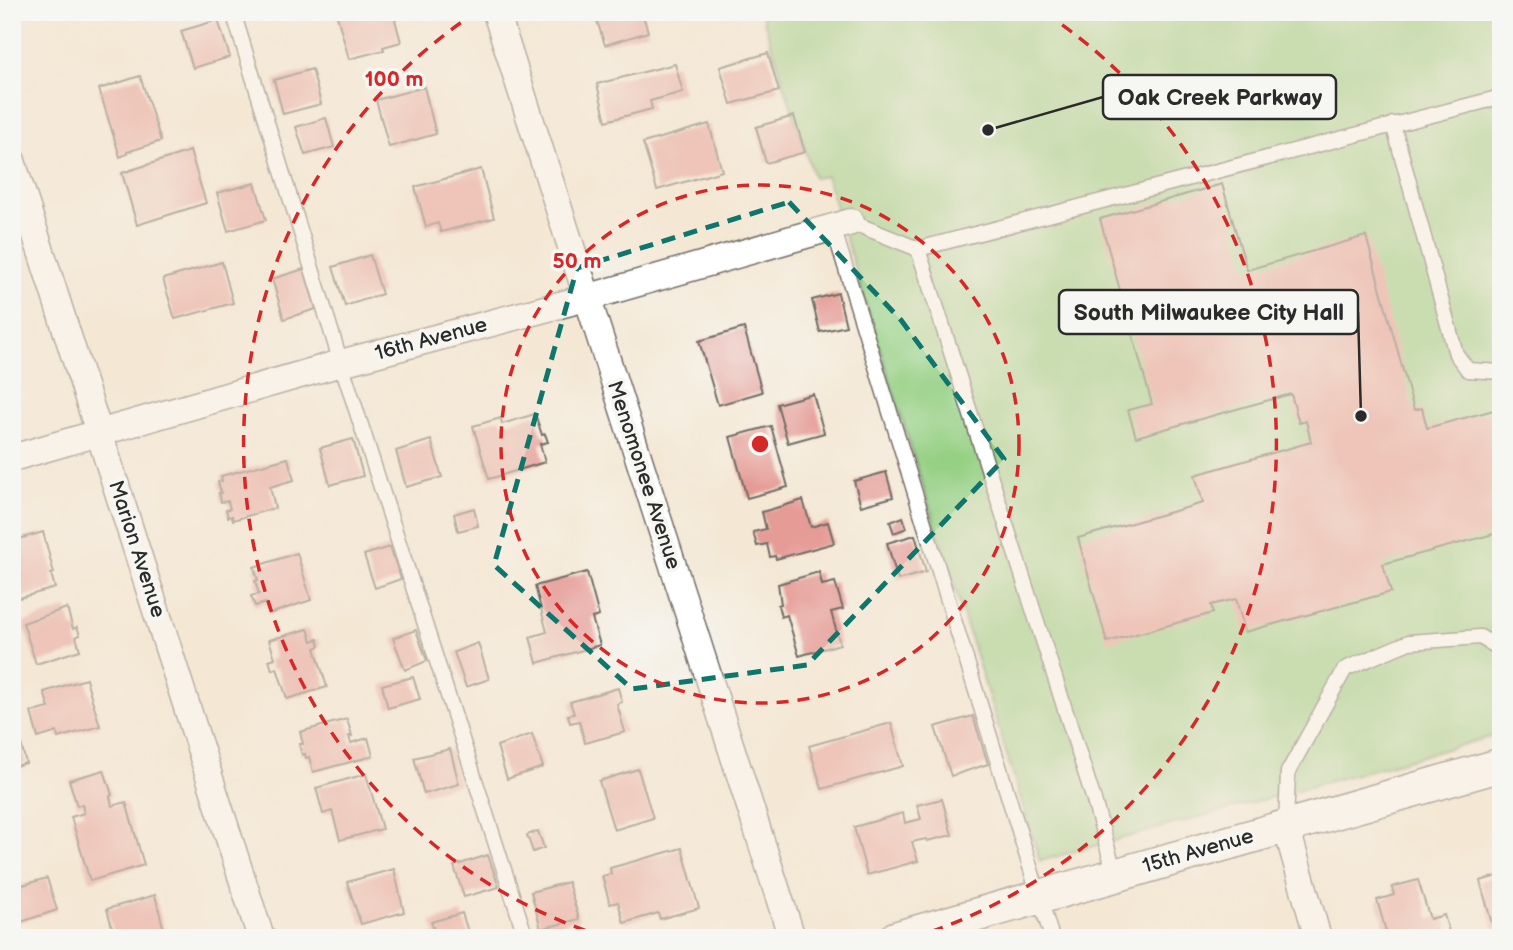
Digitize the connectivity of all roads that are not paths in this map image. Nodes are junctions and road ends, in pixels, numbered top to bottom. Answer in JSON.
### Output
{"nodes":[{"id":1,"x":233,"y":12,"type":"edge"},
{"id":2,"x":496,"y":12,"type":"edge"},
{"id":3,"x":1501,"y":97,"type":"edge"},
{"id":4,"x":1392,"y":124,"type":"junction"},
{"id":5,"x":12,"y":161,"type":"edge"},
{"id":6,"x":842,"y":225,"type":"junction"},
{"id":7,"x":918,"y":249,"type":"junction"},
{"id":8,"x":586,"y":298,"type":"junction"},
{"id":9,"x":341,"y":363,"type":"junction"},
{"id":10,"x":1501,"y":372,"type":"edge"},
{"id":11,"x":100,"y":433,"type":"junction"},
{"id":12,"x":12,"y":458,"type":"edge"},
{"id":13,"x":1501,"y":649,"type":"edge"},
{"id":14,"x":1501,"y":765,"type":"edge"},
{"id":15,"x":1286,"y":826,"type":"junction"},
{"id":16,"x":1115,"y":874,"type":"junction"},
{"id":17,"x":1039,"y":896,"type":"junction"},
{"id":18,"x":261,"y":938,"type":"edge"},
{"id":19,"x":526,"y":938,"type":"edge"},
{"id":20,"x":792,"y":938,"type":"edge"},
{"id":21,"x":896,"y":938,"type":"edge"},
{"id":22,"x":1052,"y":938,"type":"edge"},
{"id":23,"x":1318,"y":938,"type":"edge"}],
"edges":[{"from":1,"to":9,"type":"lane"},
{"from":2,"to":8,"type":"street","name":"Menomonee Avenue"},
{"from":3,"to":4,"type":"lane"},
{"from":4,"to":7,"type":"lane"},
{"from":4,"to":10,"type":"lane"},
{"from":5,"to":11,"type":"street","name":"Marion Avenue"},
{"from":6,"to":7,"type":"lane"},
{"from":6,"to":8,"type":"street","name":"16th Avenue"},
{"from":6,"to":17,"type":"lane"},
{"from":7,"to":16,"type":"lane"},
{"from":8,"to":9,"type":"street","name":"16th Avenue"},
{"from":8,"to":20,"type":"street","name":"Menomonee Avenue"},
{"from":9,"to":11,"type":"street","name":"16th Avenue"},
{"from":9,"to":19,"type":"lane"},
{"from":11,"to":12,"type":"street","name":"16th Avenue"},
{"from":11,"to":18,"type":"street","name":"Marion Avenue"},
{"from":13,"to":15,"type":"lane"},
{"from":14,"to":15,"type":"street","name":"15th Avenue"},
{"from":15,"to":16,"type":"street","name":"15th Avenue"},
{"from":15,"to":23,"type":"street"},
{"from":16,"to":17,"type":"street","name":"15th Avenue"},
{"from":17,"to":21,"type":"street","name":"15th Avenue"},
{"from":17,"to":22,"type":"lane"}]}
